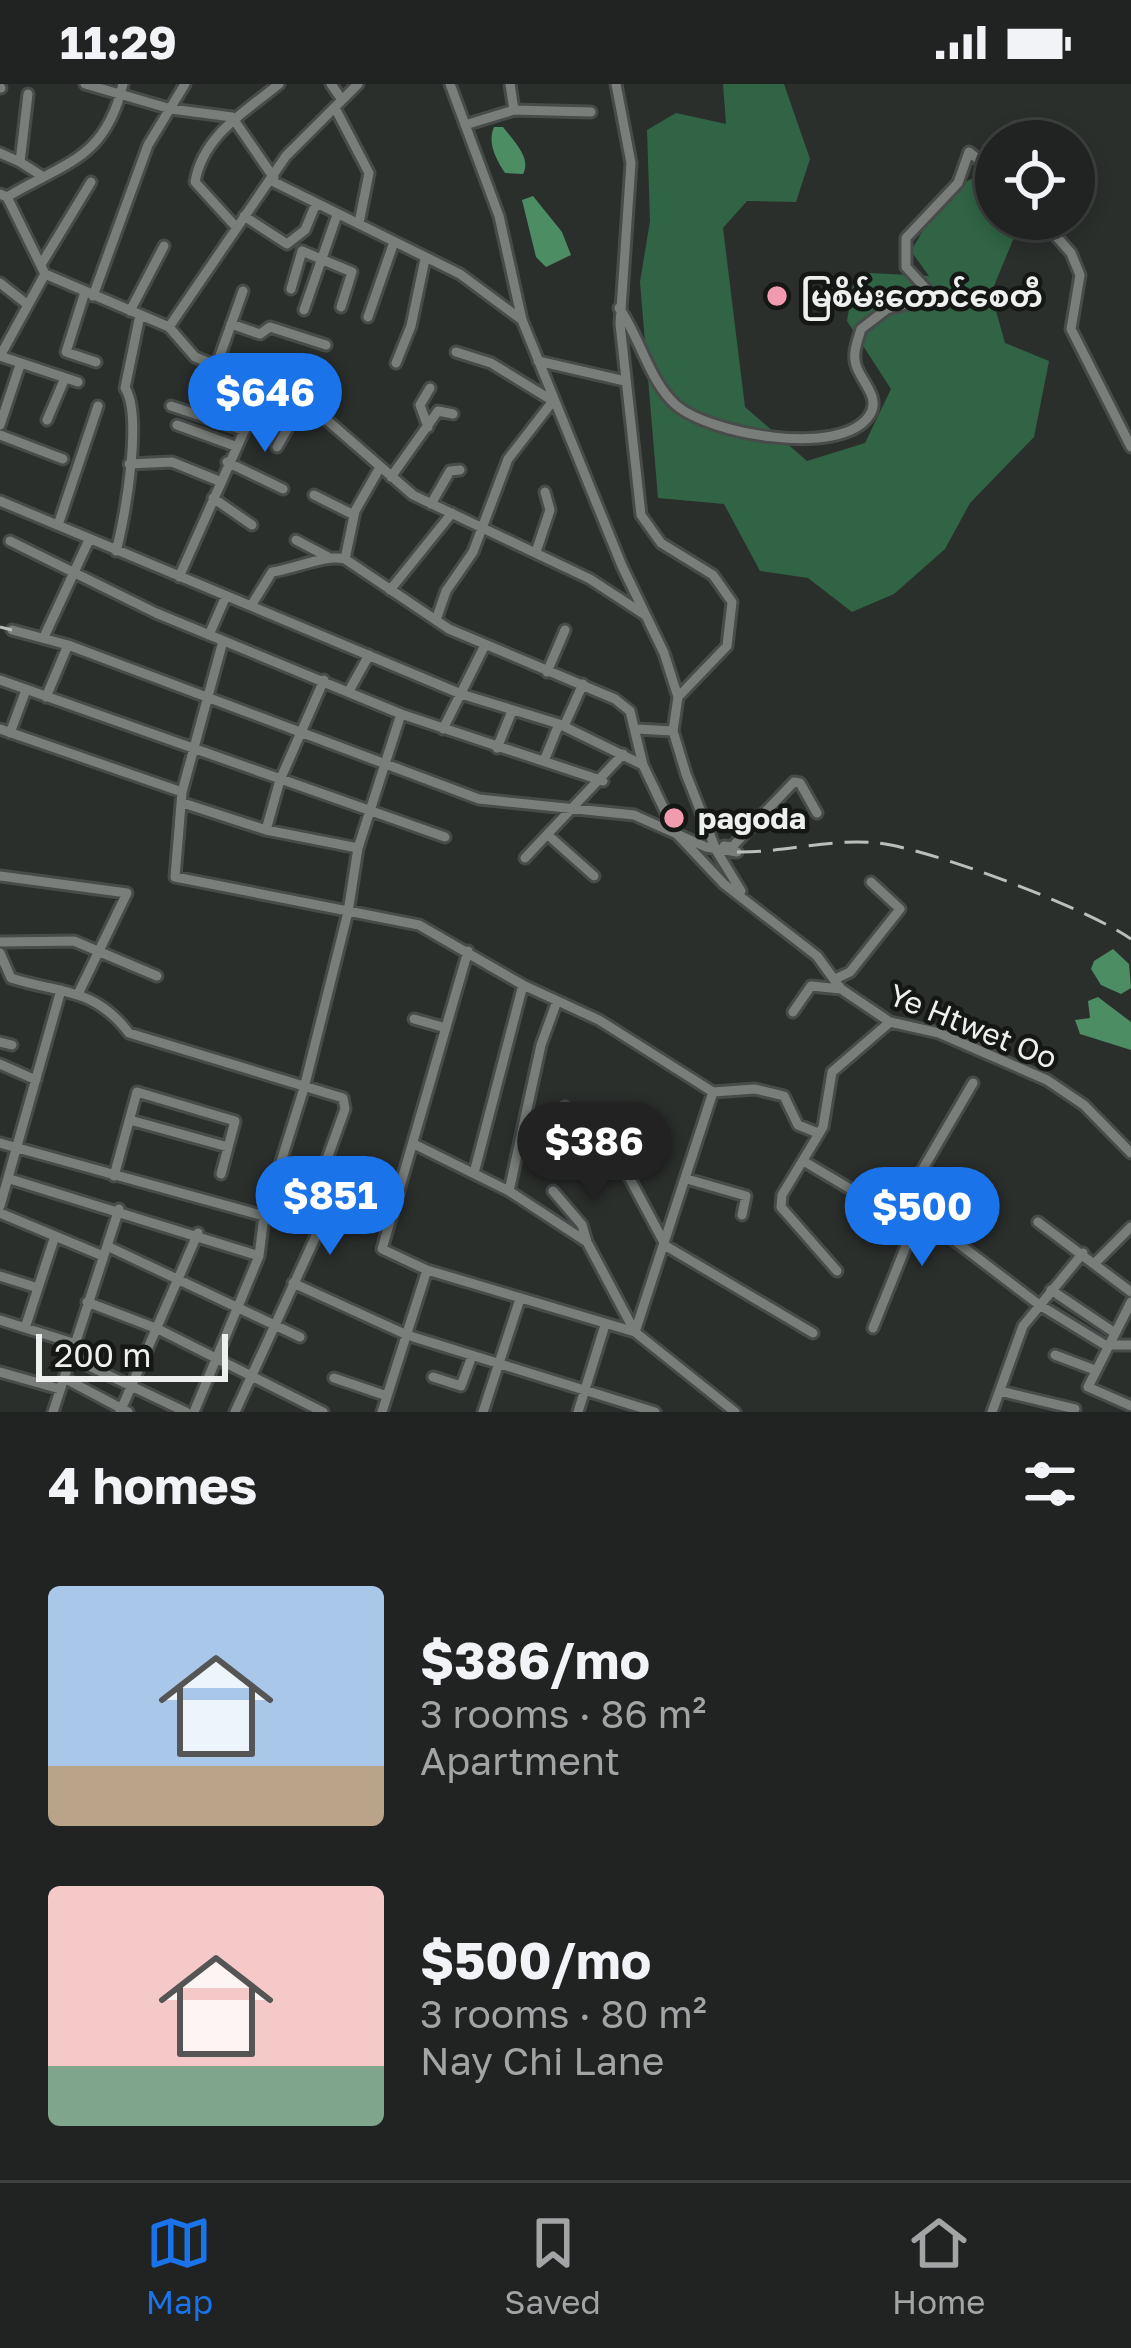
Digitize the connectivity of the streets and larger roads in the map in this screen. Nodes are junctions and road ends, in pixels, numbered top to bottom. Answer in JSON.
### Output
{"nodes":[{"id":1,"x":85,"y":84,"type":"edge"},
{"id":2,"x":123,"y":84,"type":"edge"},
{"id":3,"x":185,"y":84,"type":"edge"},
{"id":4,"x":279,"y":84,"type":"edge"},
{"id":5,"x":332,"y":84,"type":"edge"},
{"id":6,"x":358,"y":84,"type":"edge"},
{"id":7,"x":450,"y":84,"type":"edge"},
{"id":8,"x":510,"y":84,"type":"edge"},
{"id":9,"x":616,"y":84,"type":"edge"},
{"id":10,"x":28,"y":94,"type":"dead end"},
{"id":11,"x":120,"y":97,"type":"junction"},
{"id":12,"x":338,"y":104,"type":"junction"},
{"id":13,"x":171,"y":109,"type":"junction"},
{"id":14,"x":514,"y":110,"type":"junction"},
{"id":15,"x":591,"y":112,"type":"dead end"},
{"id":16,"x":232,"y":117,"type":"junction"},
{"id":17,"x":465,"y":125,"type":"junction"},
{"id":18,"x":0,"y":153,"type":"edge"},
{"id":19,"x":975,"y":157,"type":"edge"},
{"id":20,"x":20,"y":162,"type":"junction"},
{"id":21,"x":42,"y":176,"type":"junction"},
{"id":22,"x":273,"y":179,"type":"junction"},
{"id":23,"x":91,"y":182,"type":"dead end"},
{"id":24,"x":4,"y":195,"type":"edge"},
{"id":25,"x":315,"y":206,"type":"junction"},
{"id":26,"x":337,"y":214,"type":"junction"},
{"id":27,"x":244,"y":216,"type":"junction"},
{"id":28,"x":358,"y":223,"type":"junction"},
{"id":29,"x":236,"y":227,"type":"junction"},
{"id":30,"x":1060,"y":240,"type":"edge"},
{"id":31,"x":394,"y":242,"type":"junction"},
{"id":32,"x":164,"y":246,"type":"dead end"},
{"id":33,"x":299,"y":246,"type":"junction"},
{"id":34,"x":322,"y":258,"type":"junction"},
{"id":35,"x":425,"y":259,"type":"junction"},
{"id":36,"x":44,"y":268,"type":"junction"},
{"id":37,"x":0,"y":283,"type":"edge"},
{"id":38,"x":290,"y":289,"type":"dead end"},
{"id":39,"x":243,"y":291,"type":"dead end"},
{"id":40,"x":89,"y":294,"type":"junction"},
{"id":41,"x":28,"y":305,"type":"junction"},
{"id":42,"x":341,"y":307,"type":"dead end"},
{"id":43,"x":620,"y":308,"type":"junction"},
{"id":44,"x":304,"y":310,"type":"dead end"},
{"id":45,"x":135,"y":313,"type":"junction"},
{"id":46,"x":368,"y":317,"type":"dead end"},
{"id":47,"x":522,"y":320,"type":"junction"},
{"id":48,"x":232,"y":324,"type":"junction"},
{"id":49,"x":170,"y":327,"type":"junction"},
{"id":50,"x":326,"y":345,"type":"dead end"},
{"id":51,"x":456,"y":352,"type":"dead end"},
{"id":52,"x":0,"y":354,"type":"edge"},
{"id":53,"x":538,"y":361,"type":"junction"},
{"id":54,"x":96,"y":362,"type":"dead end"},
{"id":55,"x":396,"y":363,"type":"dead end"},
{"id":56,"x":217,"y":364,"type":"junction"},
{"id":57,"x":20,"y":365,"type":"junction"},
{"id":58,"x":65,"y":378,"type":"junction"},
{"id":59,"x":625,"y":381,"type":"junction"},
{"id":60,"x":78,"y":382,"type":"dead end"},
{"id":61,"x":266,"y":382,"type":"junction"},
{"id":62,"x":430,"y":388,"type":"dead end"},
{"id":63,"x":304,"y":400,"type":"junction"},
{"id":64,"x":553,"y":401,"type":"junction"},
{"id":65,"x":98,"y":406,"type":"dead end"},
{"id":66,"x":171,"y":406,"type":"dead end"},
{"id":67,"x":454,"y":414,"type":"dead end"},
{"id":68,"x":47,"y":420,"type":"dead end"},
{"id":69,"x":0,"y":425,"type":"edge"},
{"id":70,"x":177,"y":425,"type":"dead end"},
{"id":71,"x":428,"y":428,"type":"junction"},
{"id":72,"x":243,"y":430,"type":"junction"},
{"id":73,"x":0,"y":435,"type":"edge"},
{"id":74,"x":235,"y":446,"type":"junction"},
{"id":75,"x":277,"y":447,"type":"dead end"},
{"id":76,"x":1131,"y":447,"type":"edge"},
{"id":77,"x":170,"y":450,"type":"dead end"},
{"id":78,"x":63,"y":459,"type":"dead end"},
{"id":79,"x":172,"y":462,"type":"junction"},
{"id":80,"x":227,"y":462,"type":"junction"},
{"id":81,"x":128,"y":464,"type":"junction"},
{"id":82,"x":379,"y":469,"type":"junction"},
{"id":83,"x":460,"y":470,"type":"dead end"},
{"id":84,"x":391,"y":477,"type":"junction"},
{"id":85,"x":219,"y":482,"type":"junction"},
{"id":86,"x":283,"y":489,"type":"dead end"},
{"id":87,"x":545,"y":492,"type":"dead end"},
{"id":88,"x":314,"y":495,"type":"dead end"},
{"id":89,"x":213,"y":498,"type":"junction"},
{"id":90,"x":0,"y":501,"type":"edge"},
{"id":91,"x":431,"y":504,"type":"junction"},
{"id":92,"x":452,"y":513,"type":"junction"},
{"id":93,"x":354,"y":515,"type":"junction"},
{"id":94,"x":58,"y":525,"type":"junction"},
{"id":95,"x":252,"y":525,"type":"dead end"},
{"id":96,"x":484,"y":526,"type":"junction"},
{"id":97,"x":89,"y":540,"type":"junction"},
{"id":98,"x":296,"y":540,"type":"dead end"},
{"id":99,"x":10,"y":541,"type":"dead end"},
{"id":100,"x":116,"y":551,"type":"junction"},
{"id":101,"x":536,"y":552,"type":"junction"},
{"id":102,"x":328,"y":557,"type":"junction"},
{"id":103,"x":345,"y":559,"type":"junction"},
{"id":104,"x":74,"y":569,"type":"junction"},
{"id":105,"x":179,"y":577,"type":"junction"},
{"id":106,"x":390,"y":590,"type":"junction"},
{"id":107,"x":226,"y":596,"type":"junction"},
{"id":108,"x":251,"y":605,"type":"junction"},
{"id":109,"x":650,"y":618,"type":"junction"},
{"id":110,"x":436,"y":620,"type":"junction"},
{"id":111,"x":13,"y":630,"type":"dead end"},
{"id":112,"x":565,"y":630,"type":"dead end"},
{"id":113,"x":209,"y":635,"type":"junction"},
{"id":114,"x":44,"y":637,"type":"junction"},
{"id":115,"x":223,"y":641,"type":"junction"},
{"id":116,"x":68,"y":645,"type":"junction"},
{"id":117,"x":485,"y":645,"type":"junction"},
{"id":118,"x":368,"y":655,"type":"junction"},
{"id":119,"x":547,"y":672,"type":"junction"},
{"id":120,"x":0,"y":680,"type":"edge"},
{"id":121,"x":324,"y":680,"type":"junction"},
{"id":122,"x":583,"y":684,"type":"junction"},
{"id":123,"x":26,"y":690,"type":"junction"},
{"id":124,"x":349,"y":692,"type":"junction"},
{"id":125,"x":461,"y":694,"type":"junction"},
{"id":126,"x":46,"y":697,"type":"junction"},
{"id":127,"x":678,"y":697,"type":"junction"},
{"id":128,"x":207,"y":699,"type":"junction"},
{"id":129,"x":512,"y":711,"type":"junction"},
{"id":130,"x":401,"y":714,"type":"junction"},
{"id":131,"x":561,"y":725,"type":"junction"},
{"id":132,"x":443,"y":729,"type":"junction"},
{"id":133,"x":636,"y":729,"type":"junction"},
{"id":134,"x":5,"y":731,"type":"edge"},
{"id":135,"x":673,"y":731,"type":"junction"},
{"id":136,"x":301,"y":734,"type":"junction"},
{"id":137,"x":194,"y":746,"type":"junction"},
{"id":138,"x":497,"y":748,"type":"junction"},
{"id":139,"x":623,"y":754,"type":"junction"},
{"id":140,"x":544,"y":761,"type":"junction"},
{"id":141,"x":383,"y":764,"type":"junction"},
{"id":142,"x":643,"y":765,"type":"junction"},
{"id":143,"x":280,"y":780,"type":"junction"},
{"id":144,"x":603,"y":781,"type":"junction"},
{"id":145,"x":183,"y":797,"type":"junction"},
{"id":146,"x":370,"y":807,"type":"junction"},
{"id":147,"x":574,"y":808,"type":"junction"},
{"id":148,"x":817,"y":813,"type":"dead end"},
{"id":149,"x":673,"y":828,"type":"junction"},
{"id":150,"x":707,"y":829,"type":"junction"},
{"id":151,"x":266,"y":830,"type":"junction"},
{"id":152,"x":548,"y":835,"type":"junction"},
{"id":153,"x":446,"y":837,"type":"dead end"},
{"id":154,"x":714,"y":846,"type":"junction"},
{"id":155,"x":358,"y":848,"type":"junction"},
{"id":156,"x":737,"y":852,"type":"dead end"},
{"id":157,"x":525,"y":858,"type":"dead end"},
{"id":158,"x":0,"y":876,"type":"edge"},
{"id":159,"x":594,"y":876,"type":"dead end"},
{"id":160,"x":871,"y":882,"type":"dead end"},
{"id":161,"x":744,"y":896,"type":"junction"},
{"id":162,"x":347,"y":912,"type":"junction"},
{"id":163,"x":0,"y":942,"type":"edge"},
{"id":164,"x":102,"y":950,"type":"junction"},
{"id":165,"x":468,"y":951,"type":"junction"},
{"id":166,"x":0,"y":953,"type":"edge"},
{"id":167,"x":157,"y":976,"type":"dead end"},
{"id":168,"x":838,"y":984,"type":"junction"},
{"id":169,"x":523,"y":985,"type":"junction"},
{"id":170,"x":61,"y":990,"type":"junction"},
{"id":171,"x":79,"y":992,"type":"junction"},
{"id":172,"x":557,"y":1001,"type":"junction"},
{"id":173,"x":793,"y":1012,"type":"dead end"},
{"id":174,"x":414,"y":1019,"type":"dead end"},
{"id":175,"x":890,"y":1022,"type":"junction"},
{"id":176,"x":446,"y":1028,"type":"junction"},
{"id":177,"x":0,"y":1064,"type":"edge"},
{"id":178,"x":36,"y":1079,"type":"junction"},
{"id":179,"x":973,"y":1083,"type":"dead end"},
{"id":180,"x":304,"y":1088,"type":"junction"},
{"id":181,"x":713,"y":1092,"type":"junction"},
{"id":182,"x":565,"y":1106,"type":"dead end"},
{"id":183,"x":130,"y":1120,"type":"junction"},
{"id":184,"x":818,"y":1132,"type":"junction"},
{"id":185,"x":0,"y":1143,"type":"edge"},
{"id":186,"x":414,"y":1144,"type":"junction"},
{"id":187,"x":228,"y":1148,"type":"junction"},
{"id":188,"x":18,"y":1151,"type":"junction"},
{"id":189,"x":1131,"y":1154,"type":"edge"},
{"id":190,"x":805,"y":1162,"type":"junction"},
{"id":191,"x":474,"y":1173,"type":"junction"},
{"id":192,"x":221,"y":1174,"type":"dead end"},
{"id":193,"x":114,"y":1176,"type":"junction"},
{"id":194,"x":10,"y":1179,"type":"junction"},
{"id":195,"x":686,"y":1179,"type":"junction"},
{"id":196,"x":554,"y":1190,"type":"dead end"},
{"id":197,"x":509,"y":1191,"type":"junction"},
{"id":198,"x":271,"y":1193,"type":"junction"},
{"id":199,"x":904,"y":1202,"type":"junction"},
{"id":200,"x":119,"y":1209,"type":"junction"},
{"id":201,"x":0,"y":1210,"type":"edge"},
{"id":202,"x":326,"y":1214,"type":"dead end"},
{"id":203,"x":742,"y":1215,"type":"dead end"},
{"id":204,"x":264,"y":1216,"type":"junction"},
{"id":205,"x":894,"y":1219,"type":"junction"},
{"id":206,"x":1038,"y":1222,"type":"dead end"},
{"id":207,"x":1131,"y":1227,"type":"edge"},
{"id":208,"x":198,"y":1233,"type":"junction"},
{"id":209,"x":54,"y":1239,"type":"junction"},
{"id":210,"x":587,"y":1242,"type":"junction"},
{"id":211,"x":666,"y":1246,"type":"junction"},
{"id":212,"x":105,"y":1251,"type":"junction"},
{"id":213,"x":1083,"y":1253,"type":"junction"},
{"id":214,"x":259,"y":1256,"type":"junction"},
{"id":215,"x":1096,"y":1262,"type":"junction"},
{"id":216,"x":427,"y":1270,"type":"junction"},
{"id":217,"x":837,"y":1271,"type":"dead end"},
{"id":218,"x":0,"y":1276,"type":"edge"},
{"id":219,"x":178,"y":1280,"type":"junction"},
{"id":220,"x":293,"y":1283,"type":"junction"},
{"id":221,"x":38,"y":1288,"type":"junction"},
{"id":222,"x":1051,"y":1290,"type":"junction"},
{"id":223,"x":1131,"y":1292,"type":"edge"},
{"id":224,"x":520,"y":1299,"type":"junction"},
{"id":225,"x":87,"y":1302,"type":"junction"},
{"id":226,"x":1131,"y":1302,"type":"edge"},
{"id":227,"x":1039,"y":1304,"type":"junction"},
{"id":228,"x":238,"y":1310,"type":"junction"},
{"id":229,"x":0,"y":1320,"type":"edge"},
{"id":230,"x":605,"y":1325,"type":"junction"},
{"id":231,"x":276,"y":1326,"type":"junction"},
{"id":232,"x":25,"y":1328,"type":"junction"},
{"id":233,"x":873,"y":1328,"type":"dead end"},
{"id":234,"x":158,"y":1329,"type":"junction"},
{"id":235,"x":1112,"y":1331,"type":"junction"},
{"id":236,"x":635,"y":1332,"type":"junction"},
{"id":237,"x":814,"y":1333,"type":"dead end"},
{"id":238,"x":406,"y":1335,"type":"junction"},
{"id":239,"x":300,"y":1336,"type":"dead end"},
{"id":240,"x":74,"y":1343,"type":"junction"},
{"id":241,"x":1105,"y":1345,"type":"junction"},
{"id":242,"x":1131,"y":1345,"type":"edge"},
{"id":243,"x":1054,"y":1355,"type":"dead end"},
{"id":244,"x":472,"y":1356,"type":"junction"},
{"id":245,"x":70,"y":1357,"type":"junction"},
{"id":246,"x":215,"y":1361,"type":"junction"},
{"id":247,"x":499,"y":1364,"type":"junction"},
{"id":248,"x":1095,"y":1370,"type":"junction"},
{"id":249,"x":0,"y":1372,"type":"edge"},
{"id":250,"x":250,"y":1377,"type":"junction"},
{"id":251,"x":433,"y":1377,"type":"dead end"},
{"id":252,"x":334,"y":1378,"type":"dead end"},
{"id":253,"x":62,"y":1383,"type":"junction"},
{"id":254,"x":131,"y":1386,"type":"junction"},
{"id":255,"x":585,"y":1389,"type":"junction"},
{"id":256,"x":1000,"y":1391,"type":"junction"},
{"id":257,"x":387,"y":1396,"type":"junction"},
{"id":258,"x":1131,"y":1406,"type":"edge"},
{"id":259,"x":1075,"y":1409,"type":"dead end"},
{"id":260,"x":124,"y":1411,"type":"edge"},
{"id":261,"x":53,"y":1412,"type":"edge"},
{"id":262,"x":190,"y":1412,"type":"edge"},
{"id":263,"x":235,"y":1412,"type":"edge"},
{"id":264,"x":323,"y":1412,"type":"edge"},
{"id":265,"x":382,"y":1412,"type":"edge"},
{"id":266,"x":483,"y":1412,"type":"edge"},
{"id":267,"x":578,"y":1412,"type":"edge"},
{"id":268,"x":655,"y":1412,"type":"edge"},
{"id":269,"x":735,"y":1412,"type":"edge"},
{"id":270,"x":992,"y":1412,"type":"edge"}],
"edges":[{"from":1,"to":11,"type":"street"},
{"from":2,"to":11,"type":"street"},
{"from":3,"to":13,"type":"street"},
{"from":4,"to":16,"type":"street"},
{"from":5,"to":12,"type":"street"},
{"from":6,"to":12,"type":"street"},
{"from":7,"to":17,"type":"street"},
{"from":8,"to":14,"type":"street"},
{"from":9,"to":43,"type":"street"},
{"from":10,"to":20,"type":"street"},
{"from":11,"to":13,"type":"street"},
{"from":11,"to":21,"type":"street"},
{"from":12,"to":22,"type":"street"},
{"from":12,"to":28,"type":"street"},
{"from":13,"to":16,"type":"street"},
{"from":13,"to":40,"type":"street"},
{"from":14,"to":15,"type":"street"},
{"from":14,"to":17,"type":"street"},
{"from":16,"to":22,"type":"street"},
{"from":16,"to":29,"type":"street"},
{"from":17,"to":47,"type":"street"},
{"from":18,"to":20,"type":"street"},
{"from":19,"to":43,"type":"street"},
{"from":20,"to":21,"type":"street"},
{"from":21,"to":24,"type":"street"},
{"from":22,"to":25,"type":"street"},
{"from":22,"to":27,"type":"street"},
{"from":23,"to":36,"type":"street"},
{"from":24,"to":36,"type":"street"},
{"from":25,"to":26,"type":"street"},
{"from":25,"to":33,"type":"street"},
{"from":26,"to":28,"type":"street"},
{"from":26,"to":34,"type":"street"},
{"from":27,"to":29,"type":"street"},
{"from":27,"to":33,"type":"street"},
{"from":28,"to":31,"type":"street"},
{"from":29,"to":49,"type":"street"},
{"from":30,"to":76,"type":"street"},
{"from":31,"to":35,"type":"street"},
{"from":31,"to":46,"type":"street"},
{"from":32,"to":45,"type":"street"},
{"from":33,"to":34,"type":"street"},
{"from":33,"to":38,"type":"street"},
{"from":34,"to":42,"type":"street"},
{"from":34,"to":44,"type":"street"},
{"from":35,"to":47,"type":"street"},
{"from":35,"to":55,"type":"street"},
{"from":36,"to":40,"type":"street"},
{"from":36,"to":41,"type":"street"},
{"from":37,"to":41,"type":"street"},
{"from":39,"to":48,"type":"street"},
{"from":40,"to":45,"type":"street"},
{"from":40,"to":54,"type":"street"},
{"from":41,"to":52,"type":"street"},
{"from":43,"to":59,"type":"street"},
{"from":45,"to":49,"type":"street"},
{"from":45,"to":81,"type":"street"},
{"from":47,"to":53,"type":"street"},
{"from":48,"to":50,"type":"street"},
{"from":48,"to":56,"type":"street"},
{"from":49,"to":56,"type":"street"},
{"from":51,"to":64,"type":"street"},
{"from":52,"to":57,"type":"street"},
{"from":53,"to":59,"type":"street"},
{"from":53,"to":64,"type":"street"},
{"from":56,"to":61,"type":"street"},
{"from":57,"to":58,"type":"street"},
{"from":57,"to":69,"type":"street"},
{"from":58,"to":60,"type":"street"},
{"from":58,"to":68,"type":"street"},
{"from":59,"to":127,"type":"street"},
{"from":61,"to":63,"type":"street"},
{"from":61,"to":72,"type":"street"},
{"from":62,"to":71,"type":"street"},
{"from":63,"to":75,"type":"street"},
{"from":63,"to":82,"type":"street"},
{"from":64,"to":96,"type":"street"},
{"from":64,"to":109,"type":"street"},
{"from":65,"to":94,"type":"street"},
{"from":66,"to":72,"type":"street"},
{"from":67,"to":71,"type":"street"},
{"from":70,"to":74,"type":"street"},
{"from":71,"to":84,"type":"street"},
{"from":72,"to":74,"type":"street"},
{"from":73,"to":78,"type":"street"},
{"from":74,"to":80,"type":"street"},
{"from":77,"to":79,"type":"street"},
{"from":79,"to":81,"type":"street"},
{"from":79,"to":85,"type":"street"},
{"from":80,"to":85,"type":"street"},
{"from":80,"to":86,"type":"street"},
{"from":81,"to":100,"type":"street"},
{"from":82,"to":84,"type":"street"},
{"from":82,"to":93,"type":"street"},
{"from":83,"to":91,"type":"street"},
{"from":84,"to":91,"type":"street"},
{"from":85,"to":89,"type":"street"},
{"from":87,"to":101,"type":"street"},
{"from":88,"to":93,"type":"street"},
{"from":89,"to":95,"type":"street"},
{"from":89,"to":105,"type":"street"},
{"from":90,"to":94,"type":"street"},
{"from":91,"to":92,"type":"street"},
{"from":92,"to":96,"type":"street"},
{"from":92,"to":106,"type":"street"},
{"from":93,"to":103,"type":"street"},
{"from":94,"to":97,"type":"street"},
{"from":96,"to":101,"type":"street"},
{"from":96,"to":110,"type":"street"},
{"from":97,"to":100,"type":"street"},
{"from":97,"to":104,"type":"street"},
{"from":98,"to":102,"type":"street"},
{"from":99,"to":104,"type":"street"},
{"from":100,"to":105,"type":"street"},
{"from":101,"to":109,"type":"street"},
{"from":102,"to":103,"type":"street"},
{"from":102,"to":108,"type":"street"},
{"from":103,"to":106,"type":"street"},
{"from":104,"to":113,"type":"street"},
{"from":104,"to":114,"type":"street"},
{"from":105,"to":107,"type":"street"},
{"from":106,"to":110,"type":"street"},
{"from":107,"to":108,"type":"street"},
{"from":107,"to":113,"type":"street"},
{"from":108,"to":118,"type":"street"},
{"from":109,"to":127,"type":"street"},
{"from":110,"to":117,"type":"street"},
{"from":111,"to":114,"type":"street"},
{"from":112,"to":119,"type":"street"},
{"from":113,"to":115,"type":"street"},
{"from":114,"to":116,"type":"street"},
{"from":115,"to":121,"type":"street"},
{"from":115,"to":128,"type":"street"},
{"from":116,"to":126,"type":"street"},
{"from":116,"to":128,"type":"street"},
{"from":117,"to":119,"type":"street"},
{"from":117,"to":125,"type":"street"},
{"from":118,"to":124,"type":"street"},
{"from":118,"to":125,"type":"street"},
{"from":119,"to":122,"type":"street"},
{"from":120,"to":123,"type":"street"},
{"from":121,"to":124,"type":"street"},
{"from":121,"to":136,"type":"street"},
{"from":122,"to":131,"type":"street"},
{"from":122,"to":133,"type":"street"},
{"from":123,"to":126,"type":"street"},
{"from":123,"to":134,"type":"street"},
{"from":124,"to":130,"type":"street"},
{"from":125,"to":129,"type":"street"},
{"from":125,"to":132,"type":"street"},
{"from":126,"to":137,"type":"street"},
{"from":127,"to":135,"type":"street"},
{"from":128,"to":136,"type":"street"},
{"from":128,"to":137,"type":"street"},
{"from":129,"to":131,"type":"street"},
{"from":129,"to":138,"type":"street"},
{"from":130,"to":132,"type":"street"},
{"from":130,"to":141,"type":"street"},
{"from":131,"to":139,"type":"street"},
{"from":131,"to":140,"type":"street"},
{"from":132,"to":138,"type":"street"},
{"from":133,"to":135,"type":"street"},
{"from":133,"to":142,"type":"street"},
{"from":134,"to":145,"type":"street"},
{"from":135,"to":150,"type":"street"},
{"from":136,"to":141,"type":"street"},
{"from":136,"to":143,"type":"street"},
{"from":137,"to":143,"type":"street"},
{"from":137,"to":145,"type":"street"},
{"from":138,"to":140,"type":"street"},
{"from":139,"to":142,"type":"street"},
{"from":139,"to":144,"type":"street"},
{"from":140,"to":144,"type":"street"},
{"from":141,"to":146,"type":"street"},
{"from":141,"to":147,"type":"street"},
{"from":142,"to":149,"type":"street"},
{"from":143,"to":146,"type":"street"},
{"from":143,"to":151,"type":"street"},
{"from":144,"to":147,"type":"street"},
{"from":145,"to":151,"type":"street"},
{"from":145,"to":162,"type":"street"},
{"from":146,"to":153,"type":"street"},
{"from":146,"to":155,"type":"street"},
{"from":147,"to":149,"type":"street"},
{"from":147,"to":152,"type":"street"},
{"from":148,"to":154,"type":"street"},
{"from":149,"to":150,"type":"street"},
{"from":149,"to":154,"type":"street"},
{"from":149,"to":161,"type":"street","name":"Ye Htwet Oo"},
{"from":150,"to":154,"type":"street"},
{"from":151,"to":155,"type":"street"},
{"from":152,"to":157,"type":"street"},
{"from":152,"to":159,"type":"street"},
{"from":154,"to":156,"type":"street"},
{"from":154,"to":161,"type":"street"},
{"from":155,"to":162,"type":"street"},
{"from":158,"to":164,"type":"street"},
{"from":160,"to":168,"type":"street"},
{"from":161,"to":168,"type":"street","name":"Ye Htwet Oo"},
{"from":162,"to":165,"type":"street"},
{"from":162,"to":180,"type":"street"},
{"from":163,"to":164,"type":"street"},
{"from":164,"to":167,"type":"street"},
{"from":164,"to":171,"type":"street"},
{"from":165,"to":169,"type":"street"},
{"from":165,"to":176,"type":"street"},
{"from":166,"to":170,"type":"street"},
{"from":168,"to":173,"type":"street"},
{"from":168,"to":175,"type":"street","name":"Ye Htwet Oo"},
{"from":169,"to":172,"type":"street"},
{"from":169,"to":191,"type":"street"},
{"from":170,"to":171,"type":"street"},
{"from":170,"to":178,"type":"street"},
{"from":171,"to":180,"type":"street"},
{"from":172,"to":181,"type":"street"},
{"from":172,"to":197,"type":"street"},
{"from":174,"to":176,"type":"street"},
{"from":175,"to":184,"type":"street"},
{"from":175,"to":189,"type":"street","name":"Ye Htwet Oo"},
{"from":176,"to":186,"type":"street"},
{"from":177,"to":178,"type":"street"},
{"from":178,"to":188,"type":"street"},
{"from":179,"to":199,"type":"street"},
{"from":180,"to":198,"type":"street"},
{"from":180,"to":198,"type":"street"},
{"from":181,"to":184,"type":"street"},
{"from":181,"to":195,"type":"street"},
{"from":182,"to":211,"type":"street"},
{"from":183,"to":187,"type":"street"},
{"from":183,"to":187,"type":"street"},
{"from":183,"to":193,"type":"street"},
{"from":184,"to":190,"type":"street"},
{"from":185,"to":188,"type":"street"},
{"from":186,"to":191,"type":"street"},
{"from":186,"to":216,"type":"street"},
{"from":187,"to":192,"type":"street"},
{"from":188,"to":193,"type":"street"},
{"from":188,"to":194,"type":"street"},
{"from":190,"to":205,"type":"street"},
{"from":190,"to":217,"type":"street"},
{"from":191,"to":197,"type":"street"},
{"from":193,"to":204,"type":"street"},
{"from":194,"to":200,"type":"street"},
{"from":194,"to":201,"type":"street"},
{"from":195,"to":203,"type":"street"},
{"from":195,"to":211,"type":"street"},
{"from":196,"to":210,"type":"street"},
{"from":197,"to":210,"type":"street"},
{"from":198,"to":204,"type":"street"},
{"from":199,"to":205,"type":"street"},
{"from":199,"to":227,"type":"street"},
{"from":200,"to":208,"type":"street"},
{"from":200,"to":212,"type":"street"},
{"from":201,"to":209,"type":"street"},
{"from":202,"to":220,"type":"street"},
{"from":204,"to":214,"type":"street"},
{"from":205,"to":233,"type":"street"},
{"from":206,"to":213,"type":"street"},
{"from":207,"to":215,"type":"street"},
{"from":208,"to":214,"type":"street"},
{"from":208,"to":219,"type":"street"},
{"from":209,"to":212,"type":"street"},
{"from":209,"to":221,"type":"street"},
{"from":210,"to":236,"type":"street"},
{"from":211,"to":236,"type":"street"},
{"from":211,"to":237,"type":"street"},
{"from":212,"to":219,"type":"street"},
{"from":212,"to":225,"type":"street"},
{"from":213,"to":215,"type":"street"},
{"from":213,"to":222,"type":"street"},
{"from":214,"to":228,"type":"street"},
{"from":215,"to":223,"type":"street"},
{"from":216,"to":224,"type":"street"},
{"from":216,"to":238,"type":"street"},
{"from":218,"to":221,"type":"street"},
{"from":219,"to":228,"type":"street"},
{"from":219,"to":234,"type":"street"},
{"from":220,"to":231,"type":"street"},
{"from":220,"to":238,"type":"street"},
{"from":221,"to":232,"type":"street"},
{"from":222,"to":227,"type":"street"},
{"from":222,"to":235,"type":"street"},
{"from":224,"to":230,"type":"street"},
{"from":224,"to":247,"type":"street"},
{"from":225,"to":234,"type":"street"},
{"from":225,"to":240,"type":"street"},
{"from":226,"to":235,"type":"street"},
{"from":227,"to":241,"type":"street"},
{"from":227,"to":256,"type":"street"},
{"from":228,"to":231,"type":"street"},
{"from":228,"to":246,"type":"street"},
{"from":229,"to":232,"type":"street"},
{"from":230,"to":236,"type":"street"},
{"from":230,"to":255,"type":"street"},
{"from":231,"to":239,"type":"street"},
{"from":231,"to":250,"type":"street"},
{"from":232,"to":240,"type":"street"},
{"from":234,"to":246,"type":"street"},
{"from":234,"to":254,"type":"street"},
{"from":235,"to":241,"type":"street"},
{"from":236,"to":269,"type":"street"},
{"from":238,"to":244,"type":"street"},
{"from":238,"to":257,"type":"street"},
{"from":240,"to":245,"type":"street"},
{"from":241,"to":242,"type":"street"},
{"from":241,"to":248,"type":"street"},
{"from":243,"to":248,"type":"street"},
{"from":244,"to":247,"type":"street"},
{"from":244,"to":251,"type":"street"},
{"from":245,"to":253,"type":"street"},
{"from":245,"to":254,"type":"street"},
{"from":246,"to":250,"type":"street"},
{"from":246,"to":262,"type":"street"},
{"from":247,"to":255,"type":"street"},
{"from":247,"to":266,"type":"street"},
{"from":248,"to":258,"type":"street"},
{"from":249,"to":253,"type":"street"},
{"from":250,"to":263,"type":"street"},
{"from":250,"to":264,"type":"street"},
{"from":252,"to":257,"type":"street"},
{"from":253,"to":260,"type":"street"},
{"from":253,"to":261,"type":"street"},
{"from":254,"to":260,"type":"street"},
{"from":254,"to":262,"type":"street"},
{"from":255,"to":267,"type":"street"},
{"from":255,"to":268,"type":"street"},
{"from":256,"to":259,"type":"street"},
{"from":256,"to":270,"type":"street"},
{"from":257,"to":265,"type":"street"}]}
